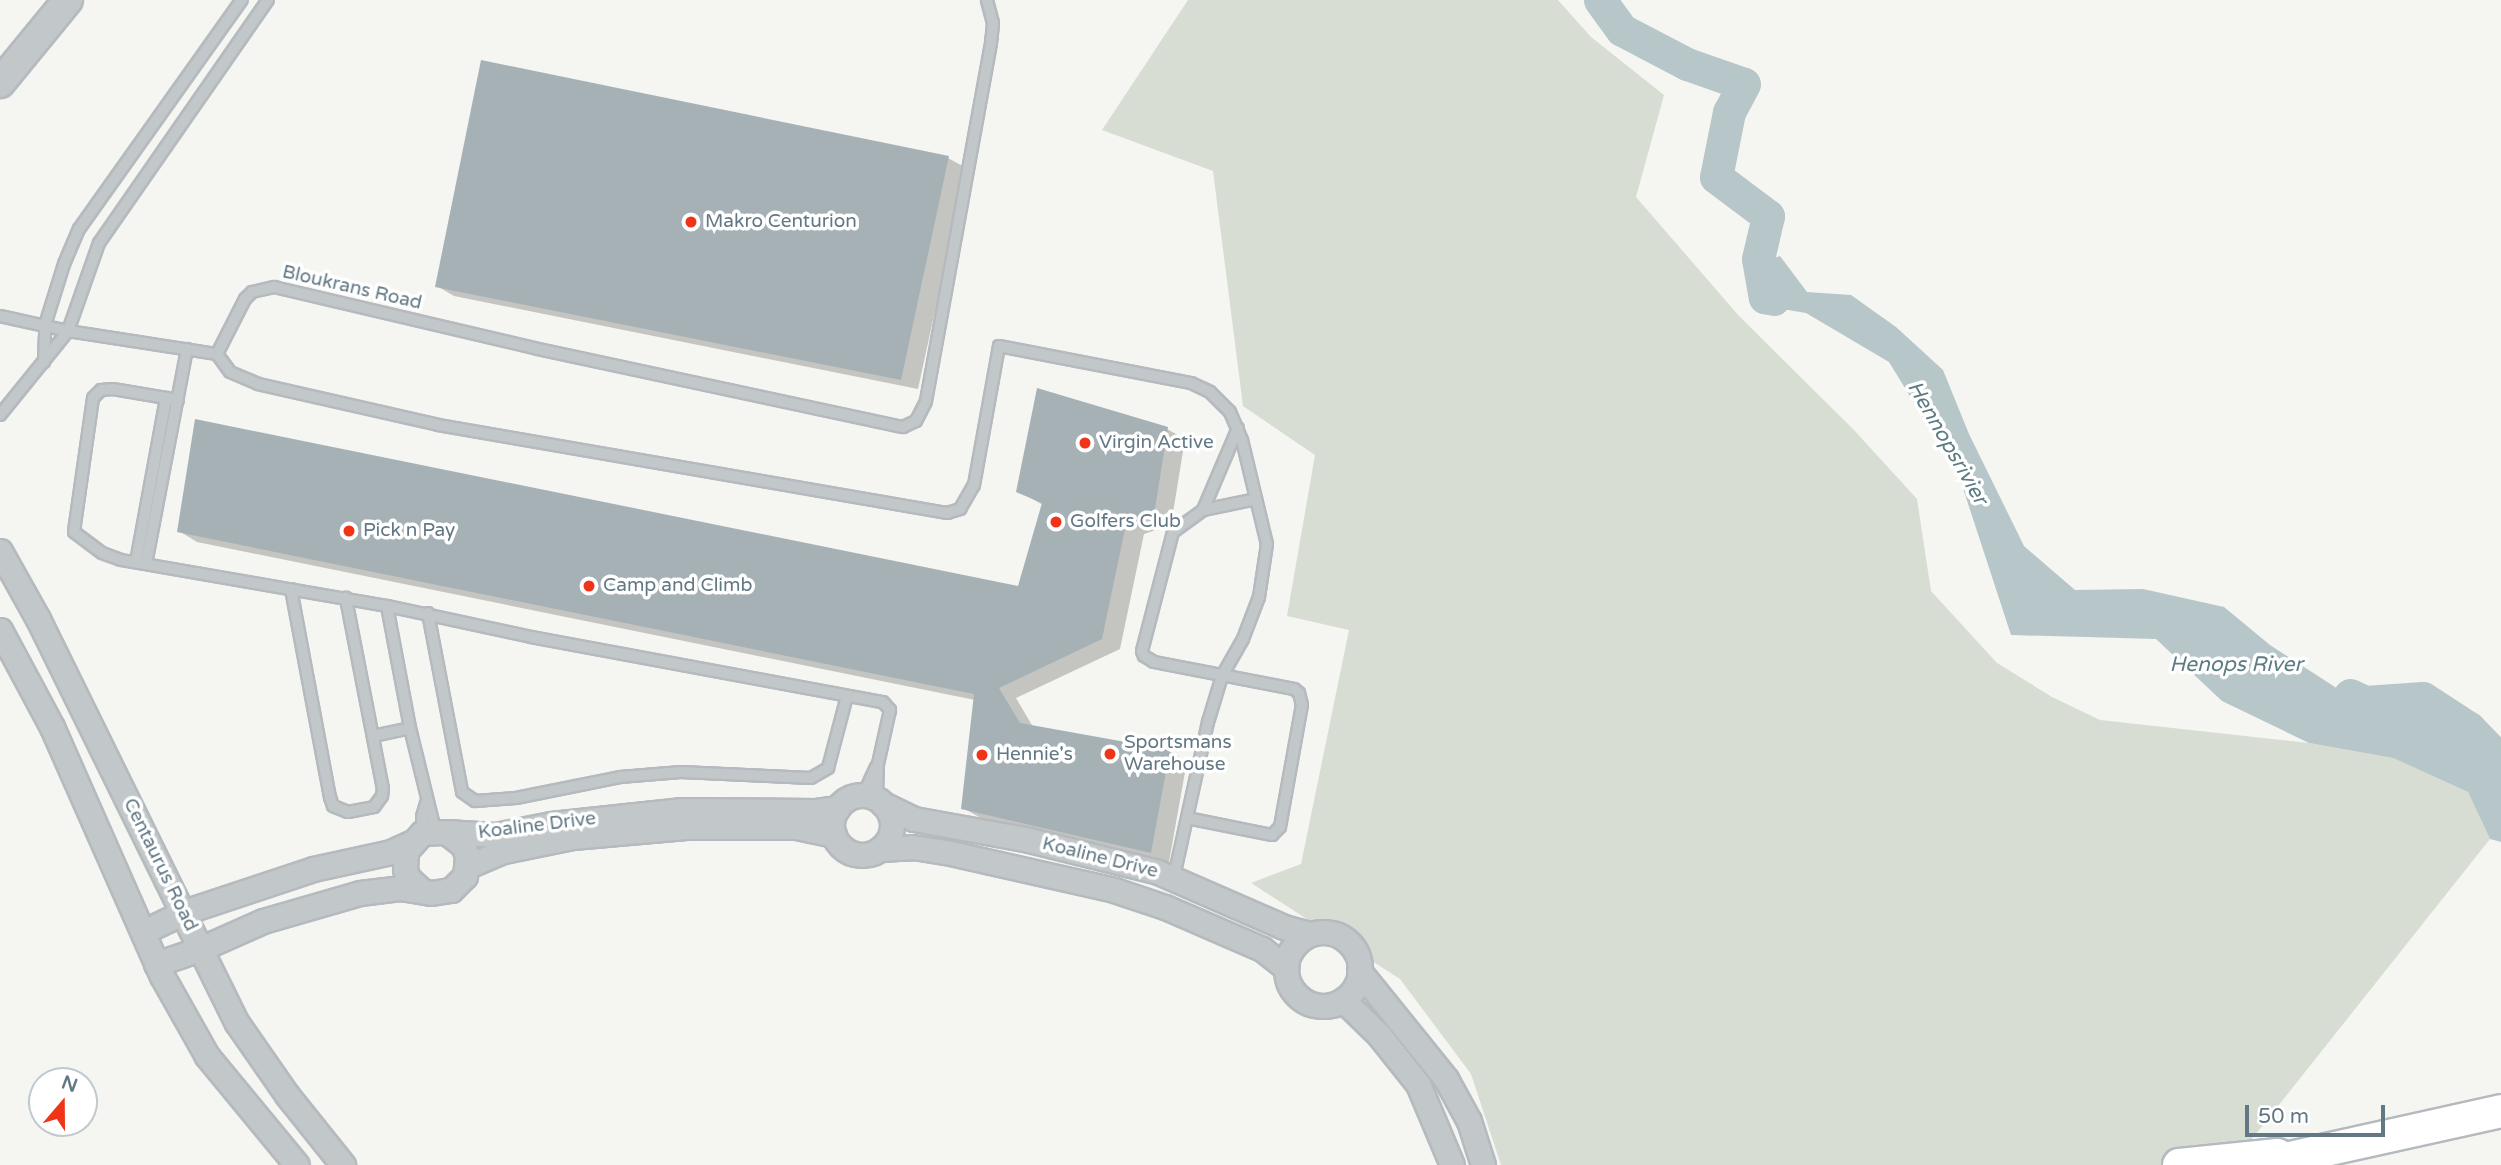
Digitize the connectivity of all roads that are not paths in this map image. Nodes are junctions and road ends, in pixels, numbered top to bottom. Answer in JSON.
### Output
{"nodes":[{"id":1,"x":46,"y":0,"type":"edge"},
{"id":2,"x":68,"y":0,"type":"edge"},
{"id":3,"x":242,"y":0,"type":"edge"},
{"id":4,"x":249,"y":0,"type":"edge"},
{"id":5,"x":268,"y":0,"type":"edge"},
{"id":6,"x":988,"y":0,"type":"edge"},
{"id":7,"x":209,"y":46,"type":"junction"},
{"id":8,"x":0,"y":54,"type":"edge"},
{"id":9,"x":200,"y":60,"type":"junction"},
{"id":10,"x":221,"y":71,"type":"junction"},
{"id":11,"x":0,"y":83,"type":"edge"},
{"id":12,"x":0,"y":316,"type":"edge"},
{"id":13,"x":45,"y":325,"type":"junction"},
{"id":14,"x":68,"y":331,"type":"junction"},
{"id":15,"x":187,"y":349,"type":"junction"},
{"id":16,"x":217,"y":354,"type":"junction"},
{"id":17,"x":44,"y":362,"type":"junction"},
{"id":18,"x":172,"y":399,"type":"junction"},
{"id":19,"x":13,"y":400,"type":"junction"},
{"id":20,"x":0,"y":401,"type":"edge"},
{"id":21,"x":0,"y":415,"type":"edge"},
{"id":22,"x":1238,"y":428,"type":"junction"},
{"id":23,"x":1256,"y":499,"type":"junction"},
{"id":24,"x":1203,"y":510,"type":"junction"},
{"id":25,"x":0,"y":551,"type":"edge"},
{"id":26,"x":141,"y":563,"type":"junction"},
{"id":27,"x":291,"y":589,"type":"junction"},
{"id":28,"x":346,"y":598,"type":"junction"},
{"id":29,"x":387,"y":606,"type":"junction"},
{"id":30,"x":428,"y":613,"type":"junction"},
{"id":31,"x":0,"y":630,"type":"edge"},
{"id":32,"x":1222,"y":676,"type":"junction"},
{"id":33,"x":847,"y":696,"type":"junction"},
{"id":34,"x":410,"y":728,"type":"junction"},
{"id":35,"x":373,"y":736,"type":"junction"},
{"id":36,"x":874,"y":800,"type":"junction"},
{"id":37,"x":838,"y":808,"type":"junction"},
{"id":38,"x":1187,"y":818,"type":"junction"},
{"id":39,"x":428,"y":835,"type":"junction"},
{"id":40,"x":834,"y":835,"type":"junction"},
{"id":41,"x":880,"y":849,"type":"junction"},
{"id":42,"x":468,"y":866,"type":"junction"},
{"id":43,"x":1174,"y":877,"type":"junction"},
{"id":44,"x":421,"y":890,"type":"junction"},
{"id":45,"x":1165,"y":906,"type":"junction"},
{"id":46,"x":184,"y":912,"type":"junction"},
{"id":47,"x":143,"y":932,"type":"junction"},
{"id":48,"x":1310,"y":934,"type":"junction"},
{"id":49,"x":200,"y":949,"type":"junction"},
{"id":50,"x":156,"y":964,"type":"junction"},
{"id":51,"x":1286,"y":968,"type":"junction"},
{"id":52,"x":1359,"y":971,"type":"junction"},
{"id":53,"x":1343,"y":1000,"type":"junction"},
{"id":54,"x":2501,"y":1111,"type":"edge"},
{"id":55,"x":2324,"y":1151,"type":"junction"},
{"id":56,"x":296,"y":1165,"type":"edge"},
{"id":57,"x":343,"y":1165,"type":"edge"},
{"id":58,"x":1452,"y":1165,"type":"edge"},
{"id":59,"x":1483,"y":1165,"type":"edge"},
{"id":60,"x":2179,"y":1165,"type":"edge"},
{"id":61,"x":2258,"y":1165,"type":"edge"}],
"edges":[{"from":1,"to":8,"type":"street"},
{"from":2,"to":11,"type":"street"},
{"from":3,"to":7,"type":"lane"},
{"from":4,"to":7,"type":"lane"},
{"from":5,"to":10,"type":"lane"},
{"from":6,"to":16,"type":"lane","name":"Bloukrans Road"},
{"from":7,"to":9,"type":"lane"},
{"from":9,"to":10,"type":"lane"},
{"from":9,"to":13,"type":"lane"},
{"from":10,"to":14,"type":"lane"},
{"from":12,"to":13,"type":"lane"},
{"from":13,"to":14,"type":"lane"},
{"from":13,"to":17,"type":"lane"},
{"from":14,"to":15,"type":"lane"},
{"from":14,"to":17,"type":"lane"},
{"from":15,"to":16,"type":"lane"},
{"from":15,"to":18,"type":"lane"},
{"from":16,"to":22,"type":"lane"},
{"from":17,"to":19,"type":"lane"},
{"from":18,"to":26,"type":"lane"},
{"from":18,"to":26,"type":"lane"},
{"from":19,"to":20,"type":"lane"},
{"from":19,"to":21,"type":"lane"},
{"from":22,"to":23,"type":"lane"},
{"from":22,"to":24,"type":"lane"},
{"from":23,"to":24,"type":"lane"},
{"from":23,"to":32,"type":"lane"},
{"from":24,"to":32,"type":"lane"},
{"from":25,"to":46,"type":"street","name":"Centaurus Road"},
{"from":26,"to":27,"type":"lane"},
{"from":27,"to":28,"type":"lane"},
{"from":27,"to":35,"type":"lane"},
{"from":28,"to":29,"type":"lane"},
{"from":28,"to":35,"type":"lane"},
{"from":29,"to":30,"type":"lane"},
{"from":29,"to":34,"type":"lane"},
{"from":30,"to":33,"type":"lane"},
{"from":30,"to":33,"type":"lane"},
{"from":31,"to":47,"type":"street","name":"Centaurus Road"},
{"from":32,"to":38,"type":"lane"},
{"from":32,"to":38,"type":"lane"},
{"from":33,"to":36,"type":"lane"},
{"from":34,"to":35,"type":"lane"},
{"from":34,"to":39,"type":"lane"},
{"from":36,"to":37,"type":"street"},
{"from":36,"to":41,"type":"street"},
{"from":36,"to":43,"type":"street","name":"Koaline Drive"},
{"from":37,"to":39,"type":"street","name":"Koaline Drive"},
{"from":37,"to":40,"type":"street"},
{"from":38,"to":43,"type":"lane"},
{"from":39,"to":42,"type":"street"},
{"from":39,"to":44,"type":"street"},
{"from":39,"to":46,"type":"street","name":"Koaline Drive"},
{"from":40,"to":41,"type":"street"},
{"from":40,"to":42,"type":"street","name":"Koaline Drive"},
{"from":41,"to":45,"type":"street","name":"Koaline Drive"},
{"from":42,"to":44,"type":"street"},
{"from":43,"to":45,"type":"street"},
{"from":43,"to":48,"type":"street","name":"Koaline Drive"},
{"from":44,"to":49,"type":"street"},
{"from":45,"to":51,"type":"street","name":"Koaline Drive"},
{"from":46,"to":47,"type":"street","name":"Koaline Drive"},
{"from":46,"to":49,"type":"street","name":"Centaurus Road"},
{"from":47,"to":50,"type":"street","name":"Centaurus Road"},
{"from":48,"to":51,"type":"street"},
{"from":48,"to":52,"type":"street","name":"Koaline Drive"},
{"from":49,"to":50,"type":"street"},
{"from":49,"to":57,"type":"street","name":"Centaurus Road"},
{"from":50,"to":56,"type":"street","name":"Centaurus Road"},
{"from":51,"to":53,"type":"street","name":"Koaline Drive"},
{"from":52,"to":53,"type":"street"},
{"from":52,"to":59,"type":"street","name":"Koaline Drive"},
{"from":53,"to":58,"type":"street"},
{"from":54,"to":55,"type":"main road"},
{"from":55,"to":60,"type":"main road"},
{"from":55,"to":61,"type":"main road"}]}
